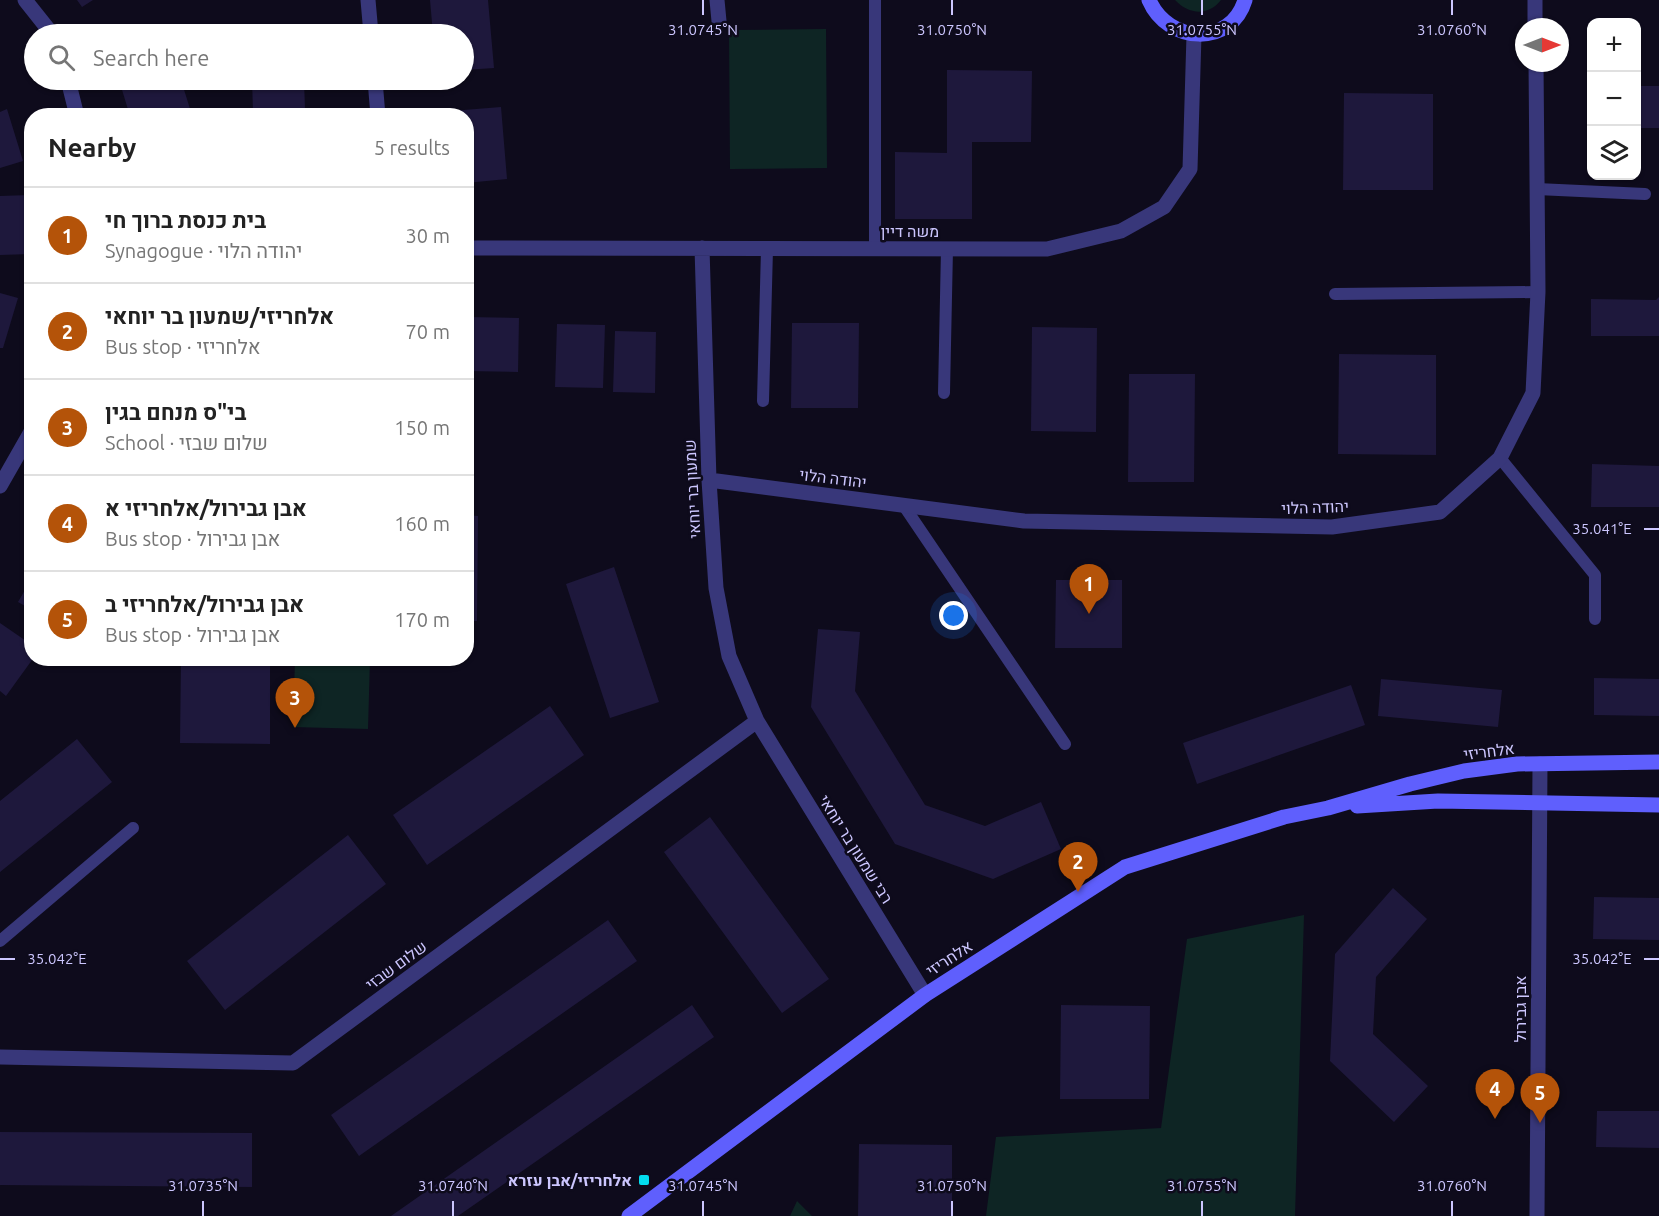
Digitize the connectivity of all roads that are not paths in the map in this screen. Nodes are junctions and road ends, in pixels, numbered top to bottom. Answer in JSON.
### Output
{"nodes":[{"id":1,"x":25,"y":0,"type":"edge"},
{"id":2,"x":368,"y":0,"type":"edge"},
{"id":3,"x":717,"y":0,"type":"edge"},
{"id":4,"x":874,"y":0,"type":"edge"},
{"id":5,"x":1149,"y":0,"type":"edge"},
{"id":6,"x":1245,"y":0,"type":"edge"},
{"id":7,"x":1535,"y":0,"type":"edge"},
{"id":8,"x":1535,"y":18,"type":"edge"},
{"id":9,"x":719,"y":21,"type":"dead end"},
{"id":10,"x":43,"y":24,"type":"edge"},
{"id":11,"x":370,"y":24,"type":"edge"},
{"id":12,"x":1194,"y":35,"type":"junction"},
{"id":13,"x":1536,"y":72,"type":"edge"},
{"id":14,"x":70,"y":90,"type":"edge"},
{"id":15,"x":376,"y":90,"type":"edge"},
{"id":16,"x":75,"y":108,"type":"edge"},
{"id":17,"x":377,"y":108,"type":"edge"},
{"id":18,"x":1537,"y":189,"type":"junction"},
{"id":19,"x":1645,"y":194,"type":"dead end"},
{"id":20,"x":474,"y":248,"type":"edge"},
{"id":21,"x":702,"y":248,"type":"junction"},
{"id":22,"x":767,"y":249,"type":"junction"},
{"id":23,"x":874,"y":249,"type":"junction"},
{"id":24,"x":947,"y":249,"type":"junction"},
{"id":25,"x":1538,"y":292,"type":"junction"},
{"id":26,"x":1335,"y":294,"type":"dead end"},
{"id":27,"x":945,"y":393,"type":"dead end"},
{"id":28,"x":763,"y":401,"type":"dead end"},
{"id":29,"x":24,"y":444,"type":"edge"},
{"id":30,"x":1500,"y":458,"type":"junction"},
{"id":31,"x":709,"y":480,"type":"junction"},
{"id":32,"x":0,"y":486,"type":"edge"},
{"id":33,"x":904,"y":506,"type":"junction"},
{"id":34,"x":1595,"y":619,"type":"dead end"},
{"id":35,"x":757,"y":721,"type":"junction"},
{"id":36,"x":1065,"y":744,"type":"dead end"},
{"id":37,"x":1659,"y":762,"type":"edge"},
{"id":38,"x":1540,"y":764,"type":"junction"},
{"id":39,"x":1538,"y":802,"type":"junction"},
{"id":40,"x":1659,"y":805,"type":"edge"},
{"id":41,"x":1328,"y":808,"type":"junction"},
{"id":42,"x":134,"y":828,"type":"dead end"},
{"id":43,"x":0,"y":941,"type":"edge"},
{"id":44,"x":925,"y":995,"type":"junction"},
{"id":45,"x":0,"y":1057,"type":"edge"},
{"id":46,"x":629,"y":1216,"type":"edge"},
{"id":47,"x":1537,"y":1216,"type":"edge"}],
"edges":[{"from":1,"to":10,"type":"street"},
{"from":2,"to":11,"type":"street"},
{"from":3,"to":9,"type":"street"},
{"from":4,"to":23,"type":"lane"},
{"from":5,"to":12,"type":"street"},
{"from":6,"to":12,"type":"street"},
{"from":7,"to":8,"type":"street"},
{"from":12,"to":24,"type":"street","name":"משה דיין"},
{"from":13,"to":18,"type":"street","name":"יהודה הלוי"},
{"from":14,"to":16,"type":"street"},
{"from":15,"to":17,"type":"street"},
{"from":18,"to":19,"type":"lane"},
{"from":18,"to":25,"type":"street","name":"יהודה הלוי"},
{"from":20,"to":21,"type":"street","name":"משה דיין"},
{"from":21,"to":22,"type":"street","name":"משה דיין"},
{"from":21,"to":31,"type":"street","name":"שמעון בר יוחאי"},
{"from":22,"to":23,"type":"street","name":"משה דיין"},
{"from":22,"to":28,"type":"lane"},
{"from":23,"to":24,"type":"street","name":"משה דיין"},
{"from":24,"to":27,"type":"lane"},
{"from":25,"to":26,"type":"lane"},
{"from":25,"to":30,"type":"street","name":"יהודה הלוי"},
{"from":29,"to":32,"type":"street"},
{"from":30,"to":33,"type":"street","name":"יהודה הלוי"},
{"from":30,"to":34,"type":"lane"},
{"from":31,"to":33,"type":"street","name":"יהודה הלוי"},
{"from":31,"to":35,"type":"street","name":"שמעון בר יוחאי"},
{"from":33,"to":36,"type":"lane"},
{"from":35,"to":44,"type":"street","name":"רבי שמעון בר יוחאי"},
{"from":35,"to":45,"type":"street","name":"שלום שבזי"},
{"from":37,"to":38,"type":"street","name":"אלחריזי"},
{"from":38,"to":39,"type":"street","name":"אבן גבירול"},
{"from":38,"to":41,"type":"street","name":"אלחריזי"},
{"from":39,"to":40,"type":"street","name":"אלחריזי"},
{"from":39,"to":41,"type":"street","name":"אלחריזי"},
{"from":39,"to":47,"type":"street","name":"אבן גבירול"},
{"from":41,"to":44,"type":"street","name":"אלחריזי"},
{"from":42,"to":43,"type":"lane"},
{"from":44,"to":46,"type":"street","name":"אלחריזי"}]}
